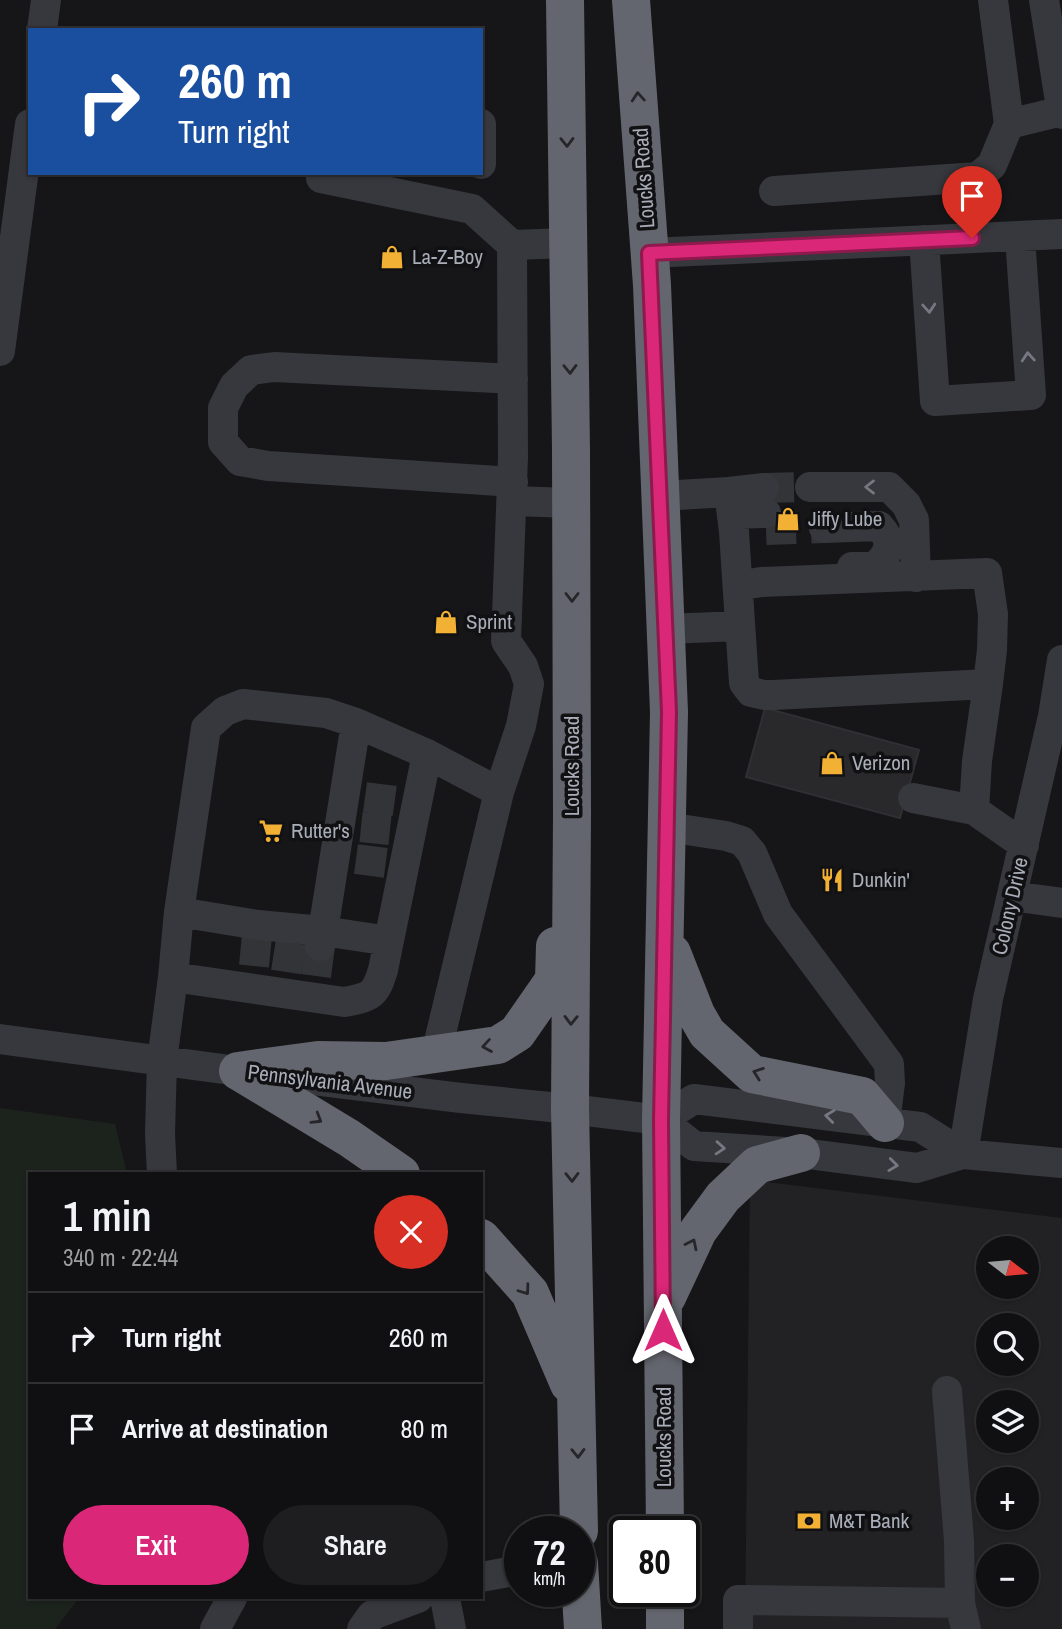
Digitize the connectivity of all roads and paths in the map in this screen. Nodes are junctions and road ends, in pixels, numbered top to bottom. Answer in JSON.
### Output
{"nodes":[{"id":1,"x":46,"y":0,"type":"edge"},
{"id":2,"x":565,"y":0,"type":"edge"},
{"id":3,"x":631,"y":0,"type":"edge"},
{"id":4,"x":993,"y":0,"type":"edge"},
{"id":5,"x":1044,"y":0,"type":"edge"},
{"id":6,"x":42,"y":28,"type":"edge"},
{"id":7,"x":1062,"y":112,"type":"edge"},
{"id":8,"x":1009,"y":124,"type":"junction"},
{"id":9,"x":28,"y":139,"type":"edge"},
{"id":10,"x":321,"y":175,"type":"edge"},
{"id":11,"x":479,"y":175,"type":"edge"},
{"id":12,"x":774,"y":191,"type":"dead end"},
{"id":13,"x":472,"y":209,"type":"junction"},
{"id":14,"x":1062,"y":234,"type":"edge"},
{"id":15,"x":1020,"y":237,"type":"junction"},
{"id":16,"x":924,"y":240,"type":"junction"},
{"id":17,"x":568,"y":243,"type":"junction"},
{"id":18,"x":512,"y":245,"type":"junction"},
{"id":19,"x":649,"y":253,"type":"junction"},
{"id":20,"x":0,"y":351,"type":"edge"},
{"id":21,"x":513,"y":379,"type":"junction"},
{"id":22,"x":512,"y":492,"type":"junction"},
{"id":23,"x":660,"y":496,"type":"junction"},
{"id":24,"x":572,"y":503,"type":"junction"},
{"id":25,"x":732,"y":512,"type":"junction"},
{"id":26,"x":904,"y":577,"type":"junction"},
{"id":27,"x":749,"y":584,"type":"junction"},
{"id":28,"x":740,"y":626,"type":"junction"},
{"id":29,"x":666,"y":629,"type":"junction"},
{"id":30,"x":1062,"y":662,"type":"edge"},
{"id":31,"x":988,"y":684,"type":"junction"},
{"id":32,"x":356,"y":723,"type":"junction"},
{"id":33,"x":1054,"y":751,"type":"edge"},
{"id":34,"x":427,"y":754,"type":"junction"},
{"id":35,"x":499,"y":792,"type":"junction"},
{"id":36,"x":912,"y":798,"type":"dead end"},
{"id":37,"x":974,"y":810,"type":"junction"},
{"id":38,"x":572,"y":815,"type":"junction"},
{"id":39,"x":386,"y":820,"type":"junction"},
{"id":40,"x":667,"y":827,"type":"junction"},
{"id":41,"x":1024,"y":845,"type":"junction"},
{"id":42,"x":1012,"y":896,"type":"junction"},
{"id":43,"x":1062,"y":903,"type":"edge"},
{"id":44,"x":179,"y":912,"type":"junction"},
{"id":45,"x":322,"y":938,"type":"junction"},
{"id":46,"x":666,"y":938,"type":"junction"},
{"id":47,"x":389,"y":941,"type":"junction"},
{"id":48,"x":173,"y":976,"type":"junction"},
{"id":49,"x":0,"y":1039,"type":"edge"},
{"id":50,"x":436,"y":1054,"type":"junction"},
{"id":51,"x":162,"y":1061,"type":"junction"},
{"id":52,"x":238,"y":1071,"type":"junction"},
{"id":53,"x":570,"y":1109,"type":"junction"},
{"id":54,"x":661,"y":1120,"type":"junction"},
{"id":55,"x":885,"y":1123,"type":"junction"},
{"id":56,"x":801,"y":1153,"type":"junction"},
{"id":57,"x":963,"y":1154,"type":"junction"},
{"id":58,"x":1062,"y":1163,"type":"edge"},
{"id":59,"x":162,"y":1172,"type":"edge"},
{"id":60,"x":398,"y":1172,"type":"edge"},
{"id":61,"x":483,"y":1240,"type":"edge"},
{"id":62,"x":663,"y":1305,"type":"junction"},
{"id":63,"x":947,"y":1391,"type":"dead end"},
{"id":64,"x":577,"y":1404,"type":"junction"},
{"id":65,"x":579,"y":1516,"type":"edge"},
{"id":66,"x":665,"y":1516,"type":"edge"},
{"id":67,"x":504,"y":1573,"type":"edge"},
{"id":68,"x":483,"y":1577,"type":"edge"},
{"id":69,"x":231,"y":1599,"type":"edge"},
{"id":70,"x":415,"y":1599,"type":"edge"},
{"id":71,"x":445,"y":1599,"type":"edge"},
{"id":72,"x":582,"y":1607,"type":"edge"},
{"id":73,"x":665,"y":1607,"type":"edge"},
{"id":74,"x":831,"y":1615,"type":"edge"},
{"id":75,"x":963,"y":1616,"type":"edge"},
{"id":76,"x":215,"y":1629,"type":"edge"},
{"id":77,"x":362,"y":1629,"type":"edge"},
{"id":78,"x":452,"y":1629,"type":"edge"},
{"id":79,"x":583,"y":1629,"type":"edge"},
{"id":80,"x":665,"y":1629,"type":"edge"},
{"id":81,"x":737,"y":1629,"type":"edge"}],
"edges":[{"from":1,"to":6,"type":"street"},
{"from":2,"to":17,"type":"highway","name":"Loucks Road","one_way":true},
{"from":19,"to":3,"type":"highway","name":"Loucks Road","one_way":true},
{"from":4,"to":8,"type":"street"},
{"from":5,"to":7,"type":"street"},
{"from":7,"to":8,"type":"street"},
{"from":8,"to":12,"type":"street"},
{"from":9,"to":20,"type":"street"},
{"from":10,"to":13,"type":"street"},
{"from":11,"to":13,"type":"street"},
{"from":13,"to":18,"type":"street"},
{"from":14,"to":15,"type":"street"},
{"from":15,"to":16,"type":"street"},
{"from":16,"to":15,"type":"street","one_way":true},
{"from":16,"to":19,"type":"street"},
{"from":17,"to":18,"type":"street"},
{"from":17,"to":24,"type":"highway","name":"Loucks Road","one_way":true},
{"from":18,"to":21,"type":"street"},
{"from":19,"to":23,"type":"highway","name":"Loucks Road"},
{"from":21,"to":22,"type":"street"},
{"from":21,"to":22,"type":"street"},
{"from":22,"to":24,"type":"street"},
{"from":22,"to":35,"type":"street"},
{"from":23,"to":25,"type":"street"},
{"from":23,"to":29,"type":"highway","name":"Loucks Road"},
{"from":24,"to":38,"type":"highway","name":"Loucks Road","one_way":true},
{"from":25,"to":25,"type":"street"},
{"from":25,"to":27,"type":"street"},
{"from":26,"to":27,"type":"street"},
{"from":26,"to":27,"type":"street","one_way":true},
{"from":26,"to":31,"type":"street"},
{"from":27,"to":28,"type":"street"},
{"from":28,"to":29,"type":"street"},
{"from":28,"to":31,"type":"street"},
{"from":29,"to":40,"type":"highway","name":"Loucks Road"},
{"from":30,"to":33,"type":"street","name":"Colony Drive"},
{"from":31,"to":37,"type":"street"},
{"from":32,"to":34,"type":"street"},
{"from":32,"to":39,"type":"street"},
{"from":32,"to":44,"type":"street"},
{"from":33,"to":41,"type":"street","name":"Colony Drive"},
{"from":34,"to":35,"type":"street"},
{"from":34,"to":39,"type":"street"},
{"from":35,"to":50,"type":"street"},
{"from":36,"to":37,"type":"street"},
{"from":37,"to":41,"type":"street"},
{"from":38,"to":50,"type":"highway","one_way":true},
{"from":38,"to":53,"type":"highway","name":"Loucks Road","one_way":true},
{"from":39,"to":45,"type":"street"},
{"from":39,"to":47,"type":"street"},
{"from":40,"to":46,"type":"highway","name":"Loucks Road"},
{"from":40,"to":55,"type":"street"},
{"from":41,"to":42,"type":"street","name":"Colony Drive"},
{"from":42,"to":43,"type":"street"},
{"from":42,"to":57,"type":"street","name":"Colony Drive"},
{"from":44,"to":45,"type":"street"},
{"from":44,"to":48,"type":"street"},
{"from":45,"to":47,"type":"street"},
{"from":46,"to":54,"type":"highway","name":"Loucks Road"},
{"from":55,"to":46,"type":"highway","one_way":true},
{"from":47,"to":48,"type":"street"},
{"from":48,"to":51,"type":"street"},
{"from":49,"to":51,"type":"street","name":"Pennsylvania Avenue"},
{"from":50,"to":52,"type":"highway"},
{"from":51,"to":52,"type":"street","name":"Pennsylvania Avenue"},
{"from":51,"to":59,"type":"street"},
{"from":52,"to":53,"type":"street","name":"Pennsylvania Avenue"},
{"from":52,"to":60,"type":"highway","one_way":true},
{"from":53,"to":54,"type":"street","name":"Pennsylvania Avenue"},
{"from":53,"to":64,"type":"highway","name":"Loucks Road","one_way":true},
{"from":55,"to":54,"type":"street","one_way":true},
{"from":54,"to":56,"type":"street","one_way":true},
{"from":54,"to":62,"type":"highway","name":"Loucks Road"},
{"from":55,"to":57,"type":"street"},
{"from":56,"to":57,"type":"street","one_way":true},
{"from":62,"to":56,"type":"highway","one_way":true},
{"from":57,"to":58,"type":"street"},
{"from":61,"to":64,"type":"highway","one_way":true},
{"from":62,"to":66,"type":"highway","name":"Loucks Road"},
{"from":63,"to":75,"type":"street"},
{"from":64,"to":65,"type":"highway","name":"Loucks Road","one_way":true},
{"from":67,"to":68,"type":"street"},
{"from":69,"to":76,"type":"street"},
{"from":70,"to":77,"type":"street"},
{"from":71,"to":78,"type":"street"},
{"from":72,"to":79,"type":"highway"},
{"from":73,"to":80,"type":"highway"},
{"from":74,"to":75,"type":"street"},
{"from":74,"to":81,"type":"street"}]}
